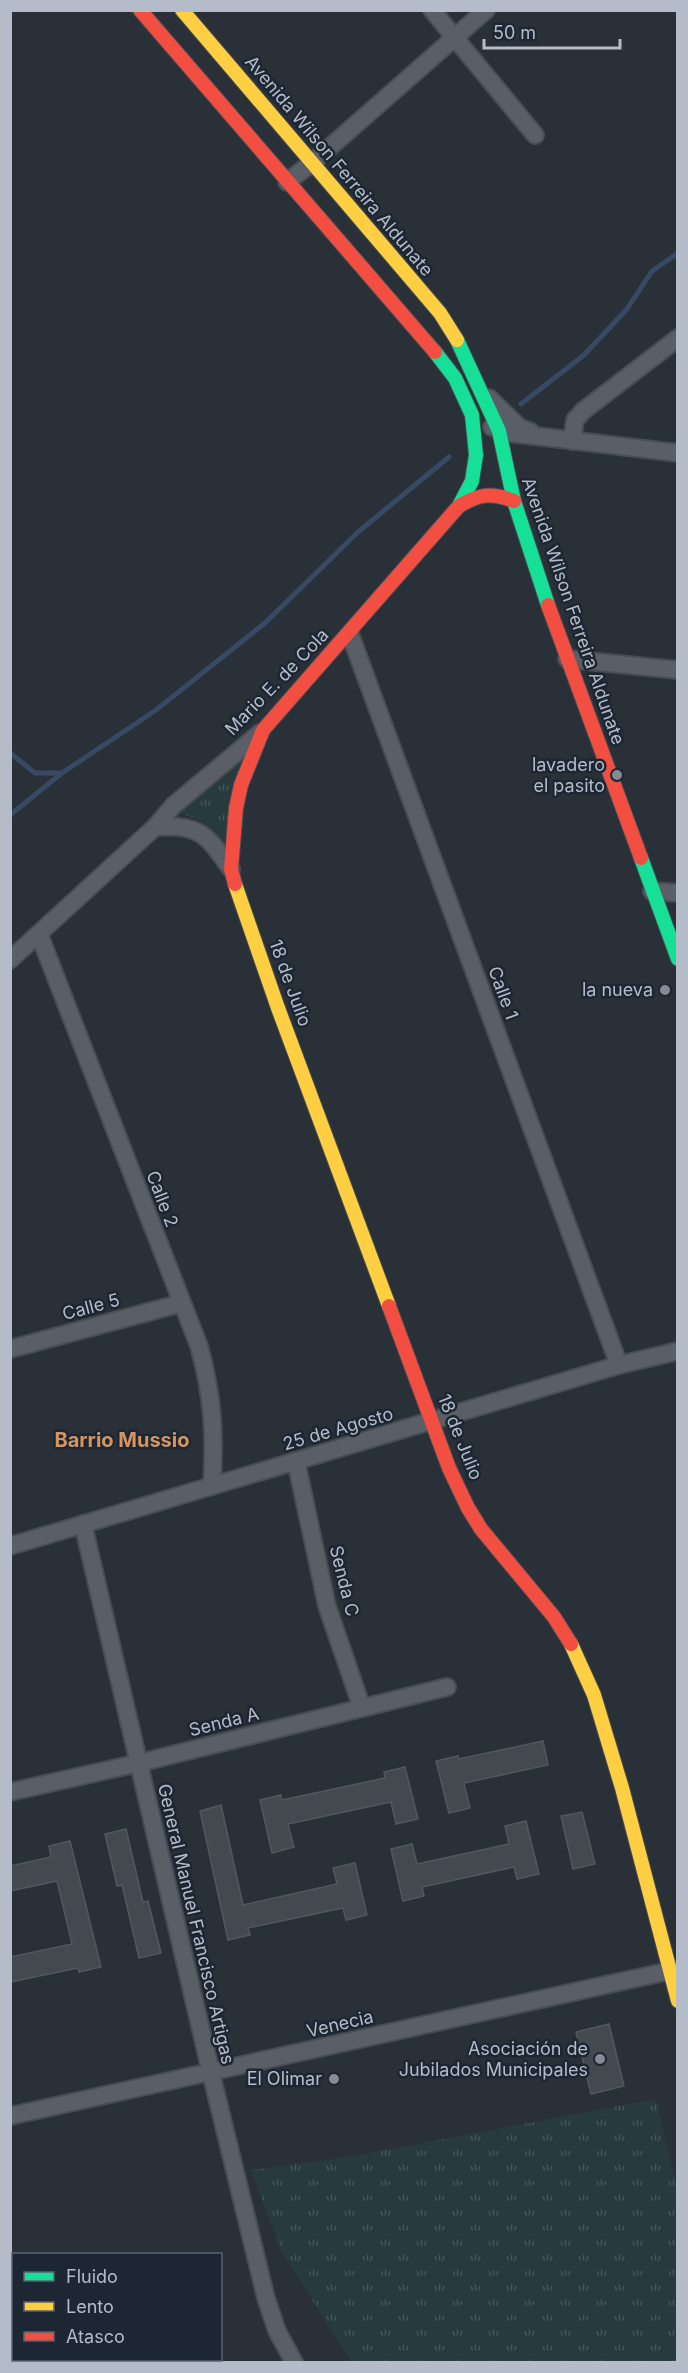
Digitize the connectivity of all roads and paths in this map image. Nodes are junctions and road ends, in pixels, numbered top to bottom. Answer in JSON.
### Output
{"nodes":[{"id":1,"x":140,"y":10,"type":"edge"},
{"id":2,"x":182,"y":10,"type":"edge"},
{"id":3,"x":432,"y":10,"type":"edge"},
{"id":4,"x":486,"y":10,"type":"edge"},
{"id":5,"x":455,"y":37,"type":"junction"},
{"id":6,"x":535,"y":135,"type":"dead end"},
{"id":7,"x":313,"y":162,"type":"junction"},
{"id":8,"x":287,"y":182,"type":"junction"},
{"id":9,"x":678,"y":338,"type":"edge"},
{"id":10,"x":478,"y":384,"type":"junction"},
{"id":11,"x":472,"y":415,"type":"junction"},
{"id":12,"x":499,"y":431,"type":"junction"},
{"id":13,"x":546,"y":437,"type":"junction"},
{"id":14,"x":572,"y":441,"type":"junction"},
{"id":15,"x":678,"y":453,"type":"edge"},
{"id":16,"x":514,"y":501,"type":"junction"},
{"id":17,"x":459,"y":506,"type":"junction"},
{"id":18,"x":350,"y":634,"type":"junction"},
{"id":19,"x":567,"y":659,"type":"junction"},
{"id":20,"x":678,"y":670,"type":"edge"},
{"id":21,"x":263,"y":730,"type":"junction"},
{"id":22,"x":155,"y":827,"type":"junction"},
{"id":23,"x":231,"y":869,"type":"junction"},
{"id":24,"x":652,"y":891,"type":"junction"},
{"id":25,"x":678,"y":893,"type":"edge"},
{"id":26,"x":39,"y":934,"type":"junction"},
{"id":27,"x":678,"y":959,"type":"edge"},
{"id":28,"x":10,"y":960,"type":"edge"},
{"id":29,"x":182,"y":1303,"type":"junction"},
{"id":30,"x":10,"y":1349,"type":"edge"},
{"id":31,"x":678,"y":1351,"type":"edge"},
{"id":32,"x":619,"y":1365,"type":"junction"},
{"id":33,"x":432,"y":1422,"type":"junction"},
{"id":34,"x":296,"y":1461,"type":"junction"},
{"id":35,"x":212,"y":1486,"type":"junction"},
{"id":36,"x":84,"y":1524,"type":"junction"},
{"id":37,"x":10,"y":1546,"type":"edge"},
{"id":38,"x":447,"y":1687,"type":"dead end"},
{"id":39,"x":362,"y":1708,"type":"junction"},
{"id":40,"x":139,"y":1763,"type":"junction"},
{"id":41,"x":10,"y":1792,"type":"edge"},
{"id":42,"x":674,"y":1970,"type":"edge"},
{"id":43,"x":678,"y":2001,"type":"edge"},
{"id":44,"x":211,"y":2073,"type":"junction"},
{"id":45,"x":10,"y":2116,"type":"edge"},
{"id":46,"x":294,"y":2362,"type":"edge"}],
"edges":[{"from":1,"to":8,"type":"street"},
{"from":2,"to":7,"type":"street","name":"Avenida Wilson Ferreira Aldunate"},
{"from":3,"to":5,"type":"street"},
{"from":4,"to":5,"type":"street"},
{"from":5,"to":6,"type":"street"},
{"from":5,"to":7,"type":"street"},
{"from":7,"to":8,"type":"street"},
{"from":7,"to":10,"type":"street","name":"Avenida Wilson Ferreira Aldunate"},
{"from":8,"to":11,"type":"street"},
{"from":9,"to":14,"type":"street"},
{"from":10,"to":12,"type":"street","name":"Avenida Wilson Ferreira Aldunate"},
{"from":10,"to":13,"type":"street"},
{"from":11,"to":12,"type":"street"},
{"from":11,"to":17,"type":"street"},
{"from":12,"to":13,"type":"street"},
{"from":12,"to":16,"type":"street","name":"Avenida Wilson Ferreira Aldunate"},
{"from":13,"to":14,"type":"street"},
{"from":14,"to":15,"type":"street"},
{"from":16,"to":17,"type":"street","name":"Mario E. de Cola"},
{"from":16,"to":19,"type":"street","name":"Avenida Wilson Ferreira Aldunate"},
{"from":17,"to":18,"type":"street","name":"Mario E. de Cola"},
{"from":18,"to":21,"type":"street","name":"Mario E. de Cola"},
{"from":18,"to":32,"type":"street","name":"Calle 1"},
{"from":19,"to":20,"type":"street"},
{"from":19,"to":24,"type":"street","name":"Avenida Wilson Ferreira Aldunate"},
{"from":21,"to":22,"type":"street","name":"Mario E. de Cola"},
{"from":21,"to":23,"type":"street","name":"18 de Julio"},
{"from":22,"to":23,"type":"street","name":"18 de Julio"},
{"from":22,"to":26,"type":"street","name":"Mario E. de Cola"},
{"from":23,"to":33,"type":"street","name":"18 de Julio"},
{"from":24,"to":25,"type":"street"},
{"from":24,"to":27,"type":"street","name":"Avenida Wilson Ferreira Aldunate"},
{"from":26,"to":28,"type":"street","name":"Mario E. de Cola"},
{"from":26,"to":29,"type":"street","name":"Calle 2"},
{"from":29,"to":30,"type":"street","name":"Calle 5"},
{"from":29,"to":35,"type":"street","name":"Calle 2"},
{"from":31,"to":32,"type":"street","name":"25 de Agosto"},
{"from":32,"to":33,"type":"street","name":"25 de Agosto"},
{"from":33,"to":34,"type":"street","name":"25 de Agosto"},
{"from":33,"to":42,"type":"street","name":"18 de Julio"},
{"from":34,"to":35,"type":"street","name":"25 de Agosto"},
{"from":34,"to":39,"type":"street","name":"Senda C"},
{"from":35,"to":36,"type":"street","name":"25 de Agosto"},
{"from":36,"to":37,"type":"street","name":"25 de Agosto"},
{"from":36,"to":40,"type":"street","name":"General Manuel Francisco Artigas"},
{"from":38,"to":39,"type":"street","name":"Senda A"},
{"from":39,"to":40,"type":"street","name":"Senda A"},
{"from":40,"to":41,"type":"street","name":"Senda A"},
{"from":40,"to":44,"type":"street","name":"General Manuel Francisco Artigas"},
{"from":42,"to":43,"type":"street","name":"18 de Julio"},
{"from":42,"to":44,"type":"street","name":"Venecia"},
{"from":44,"to":45,"type":"street","name":"Venecia"},
{"from":44,"to":46,"type":"street","name":"General Manuel Francisco Artigas"}]}
